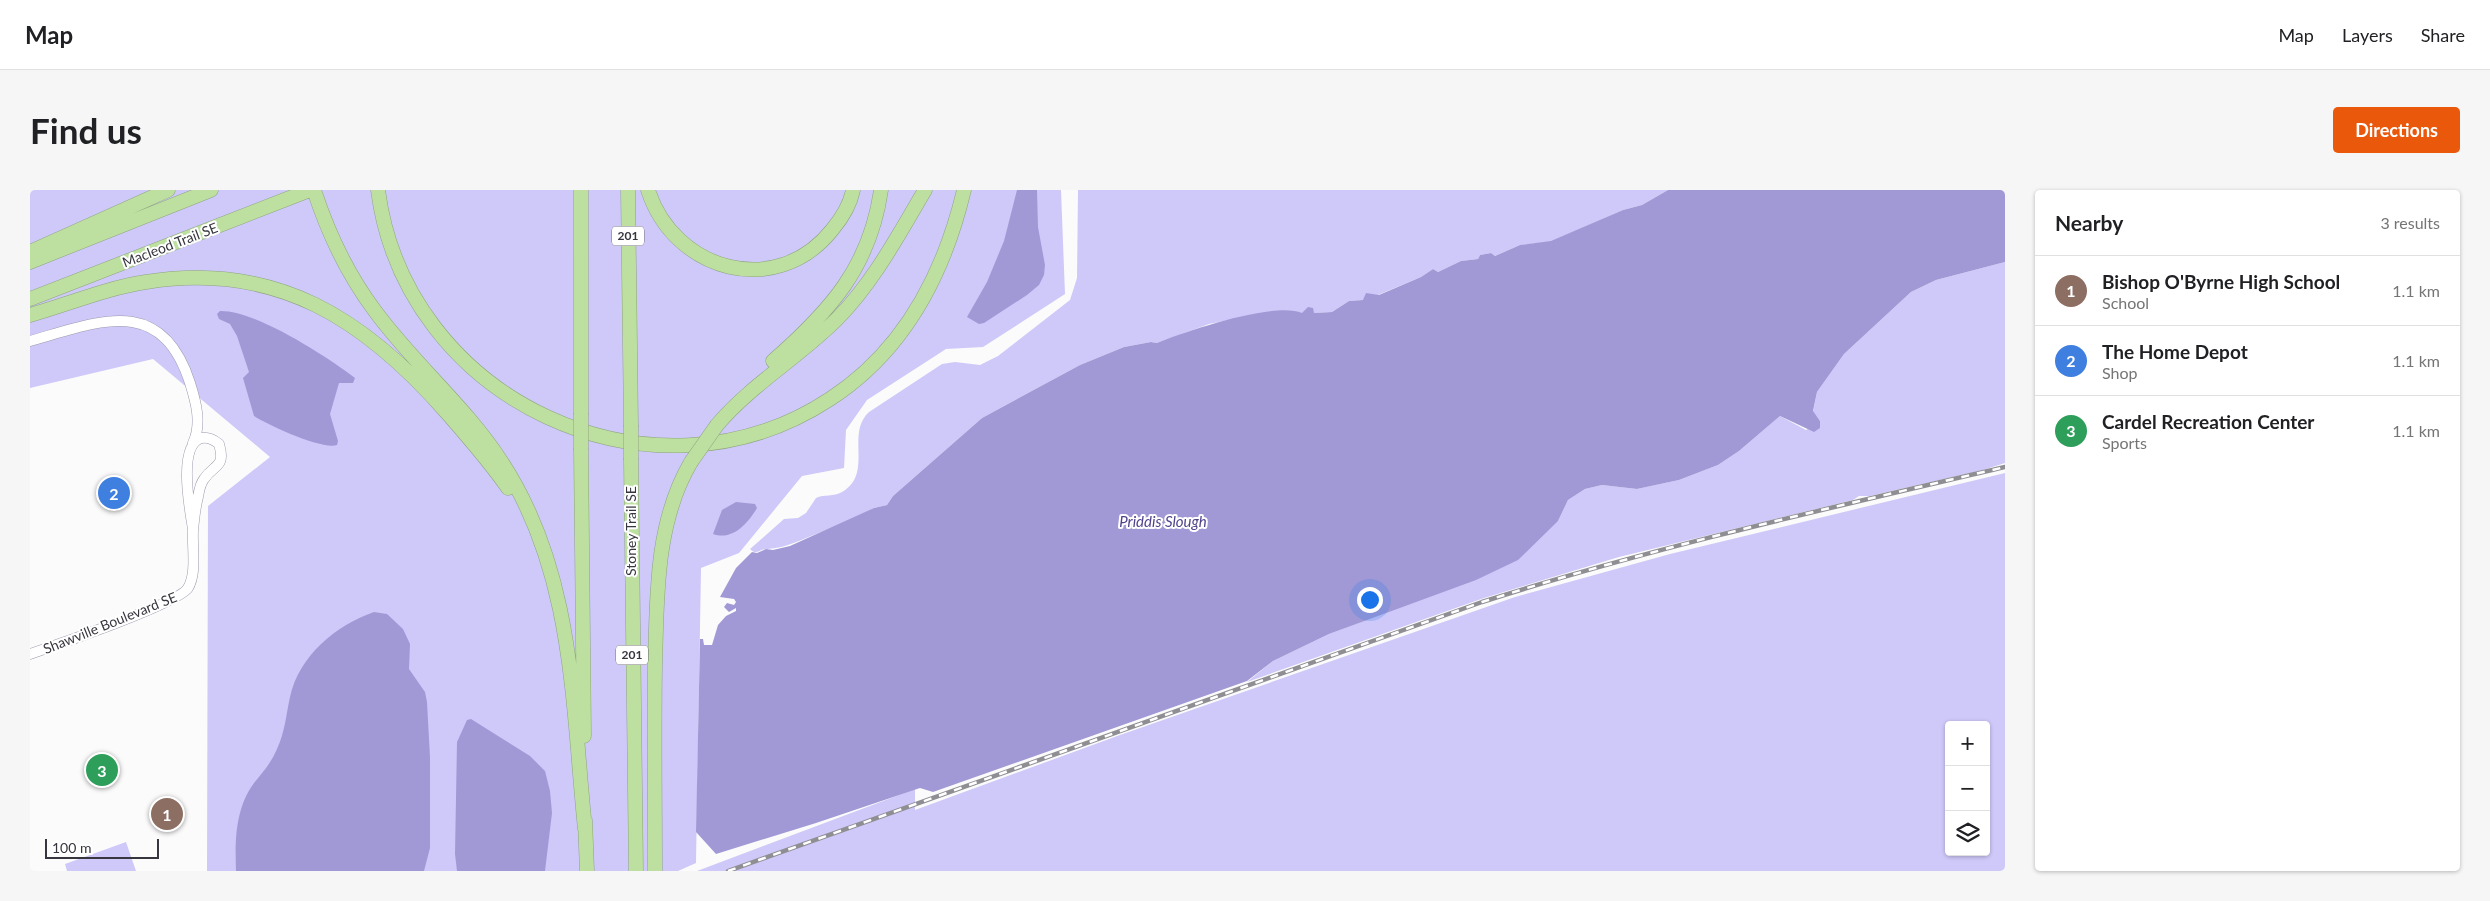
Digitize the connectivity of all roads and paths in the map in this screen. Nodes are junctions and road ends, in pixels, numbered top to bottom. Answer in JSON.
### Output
{"nodes":[{"id":1,"x":168,"y":190,"type":"edge"},
{"id":2,"x":211,"y":190,"type":"edge"},
{"id":3,"x":310,"y":190,"type":"edge"},
{"id":4,"x":314,"y":190,"type":"edge"},
{"id":5,"x":378,"y":190,"type":"edge"},
{"id":6,"x":581,"y":190,"type":"edge"},
{"id":7,"x":628,"y":190,"type":"edge"},
{"id":8,"x":648,"y":190,"type":"edge"},
{"id":9,"x":853,"y":190,"type":"edge"},
{"id":10,"x":881,"y":190,"type":"edge"},
{"id":11,"x":924,"y":190,"type":"edge"},
{"id":12,"x":964,"y":190,"type":"edge"},
{"id":13,"x":30,"y":252,"type":"edge"},
{"id":14,"x":30,"y":262,"type":"edge"},
{"id":15,"x":30,"y":299,"type":"edge"},
{"id":16,"x":30,"y":315,"type":"edge"},
{"id":17,"x":30,"y":341,"type":"edge"},
{"id":18,"x":720,"y":421,"type":"junction"},
{"id":19,"x":193,"y":442,"type":"junction"},
{"id":20,"x":193,"y":529,"type":"junction"},
{"id":21,"x":542,"y":541,"type":"junction"},
{"id":22,"x":30,"y":654,"type":"edge"},
{"id":23,"x":585,"y":829,"type":"junction"},
{"id":24,"x":587,"y":870,"type":"edge"},
{"id":25,"x":636,"y":871,"type":"edge"},
{"id":26,"x":655,"y":871,"type":"edge"}],
"edges":[{"from":1,"to":13,"type":"highway"},
{"from":2,"to":14,"type":"highway"},
{"from":3,"to":15,"type":"highway","name":"Macleod Trail SE"},
{"from":4,"to":21,"type":"highway"},
{"from":5,"to":12,"type":"highway"},
{"from":6,"to":23,"type":"highway","bridge":true},
{"from":7,"to":25,"type":"highway","name":"Stoney Trail SE","number":"201","bridge":true},
{"from":8,"to":9,"type":"highway"},
{"from":10,"to":18,"type":"highway"},
{"from":11,"to":18,"type":"highway"},
{"from":16,"to":21,"type":"highway"},
{"from":17,"to":19,"type":"street"},
{"from":18,"to":26,"type":"highway","bridge":true},
{"from":19,"to":20,"type":"street","name":"Shawville Boulevard SE"},
{"from":19,"to":20,"type":"street","name":"Shawville Boulevard SE"},
{"from":20,"to":22,"type":"street","name":"Shawville Boulevard SE"},
{"from":21,"to":23,"type":"highway"},
{"from":23,"to":24,"type":"highway"}]}
